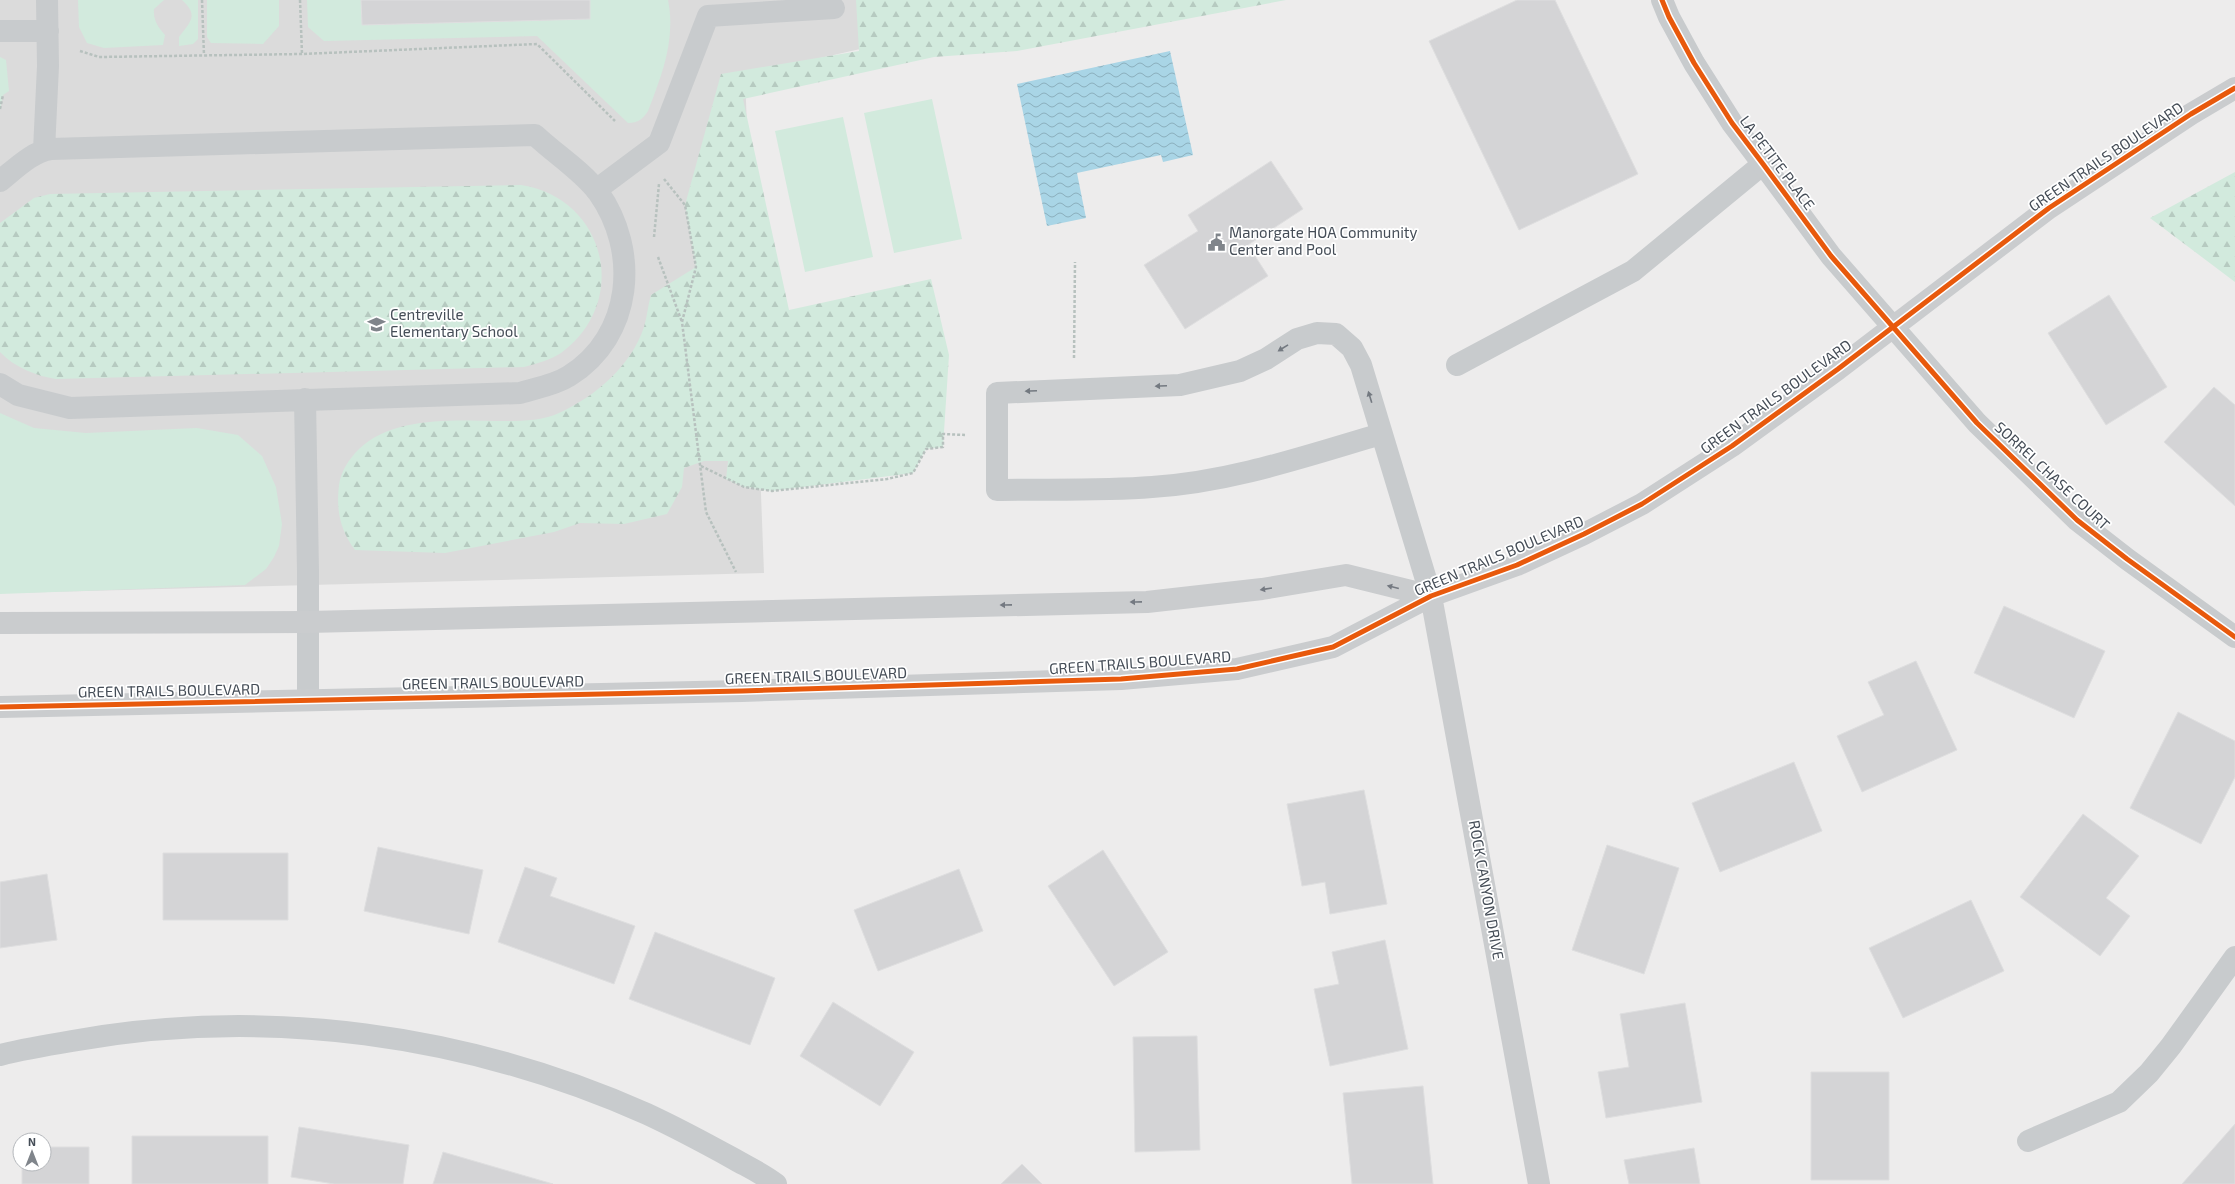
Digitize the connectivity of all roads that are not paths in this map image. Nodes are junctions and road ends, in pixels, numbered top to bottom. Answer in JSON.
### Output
{"nodes":[{"id":1,"x":48,"y":0,"type":"edge"},
{"id":2,"x":1662,"y":0,"type":"edge"},
{"id":3,"x":834,"y":8,"type":"dead end"},
{"id":4,"x":0,"y":31,"type":"edge"},
{"id":5,"x":48,"y":31,"type":"junction"},
{"id":6,"x":2235,"y":88,"type":"edge"},
{"id":7,"x":44,"y":150,"type":"junction"},
{"id":8,"x":1763,"y":164,"type":"junction"},
{"id":9,"x":0,"y":181,"type":"edge"},
{"id":10,"x":596,"y":190,"type":"junction"},
{"id":11,"x":1892,"y":326,"type":"junction"},
{"id":12,"x":1457,"y":365,"type":"dead end"},
{"id":13,"x":0,"y":384,"type":"edge"},
{"id":14,"x":305,"y":399,"type":"junction"},
{"id":15,"x":1382,"y":434,"type":"junction"},
{"id":16,"x":1431,"y":596,"type":"junction"},
{"id":17,"x":308,"y":622,"type":"junction"},
{"id":18,"x":0,"y":623,"type":"edge"},
{"id":19,"x":2235,"y":636,"type":"edge"},
{"id":20,"x":308,"y":699,"type":"junction"},
{"id":21,"x":0,"y":707,"type":"edge"},
{"id":22,"x":2235,"y":957,"type":"edge"},
{"id":23,"x":0,"y":1055,"type":"edge"},
{"id":24,"x":2028,"y":1141,"type":"dead end"},
{"id":25,"x":776,"y":1184,"type":"edge"},
{"id":26,"x":1539,"y":1184,"type":"edge"}],
"edges":[{"from":1,"to":5,"type":"street"},
{"from":2,"to":8,"type":"street","name":"LA PETITE PLACE"},
{"from":3,"to":10,"type":"street"},
{"from":4,"to":5,"type":"street"},
{"from":5,"to":7,"type":"street"},
{"from":6,"to":11,"type":"street","name":"GREEN TRAILS BOULEVARD"},
{"from":7,"to":9,"type":"street"},
{"from":7,"to":10,"type":"street"},
{"from":8,"to":11,"type":"street","name":"LA PETITE PLACE"},
{"from":8,"to":12,"type":"street"},
{"from":10,"to":14,"type":"street"},
{"from":11,"to":16,"type":"street","name":"GREEN TRAILS BOULEVARD"},
{"from":11,"to":19,"type":"street","name":"SORREL CHASE COURT"},
{"from":13,"to":14,"type":"street"},
{"from":14,"to":17,"type":"street"},
{"from":15,"to":15,"type":"street","one_way":true},
{"from":15,"to":16,"type":"street"},
{"from":16,"to":17,"type":"street","name":"GREEN TRAILS BOULEVARD","one_way":true},
{"from":16,"to":20,"type":"street","name":"GREEN TRAILS BOULEVARD"},
{"from":16,"to":26,"type":"street","name":"ROCK CANYON DRIVE"},
{"from":17,"to":18,"type":"street","name":"GREEN TRAILS BOULEVARD"},
{"from":17,"to":20,"type":"street"},
{"from":20,"to":21,"type":"street","name":"GREEN TRAILS BOULEVARD"},
{"from":22,"to":24,"type":"street"},
{"from":23,"to":25,"type":"street"}]}
